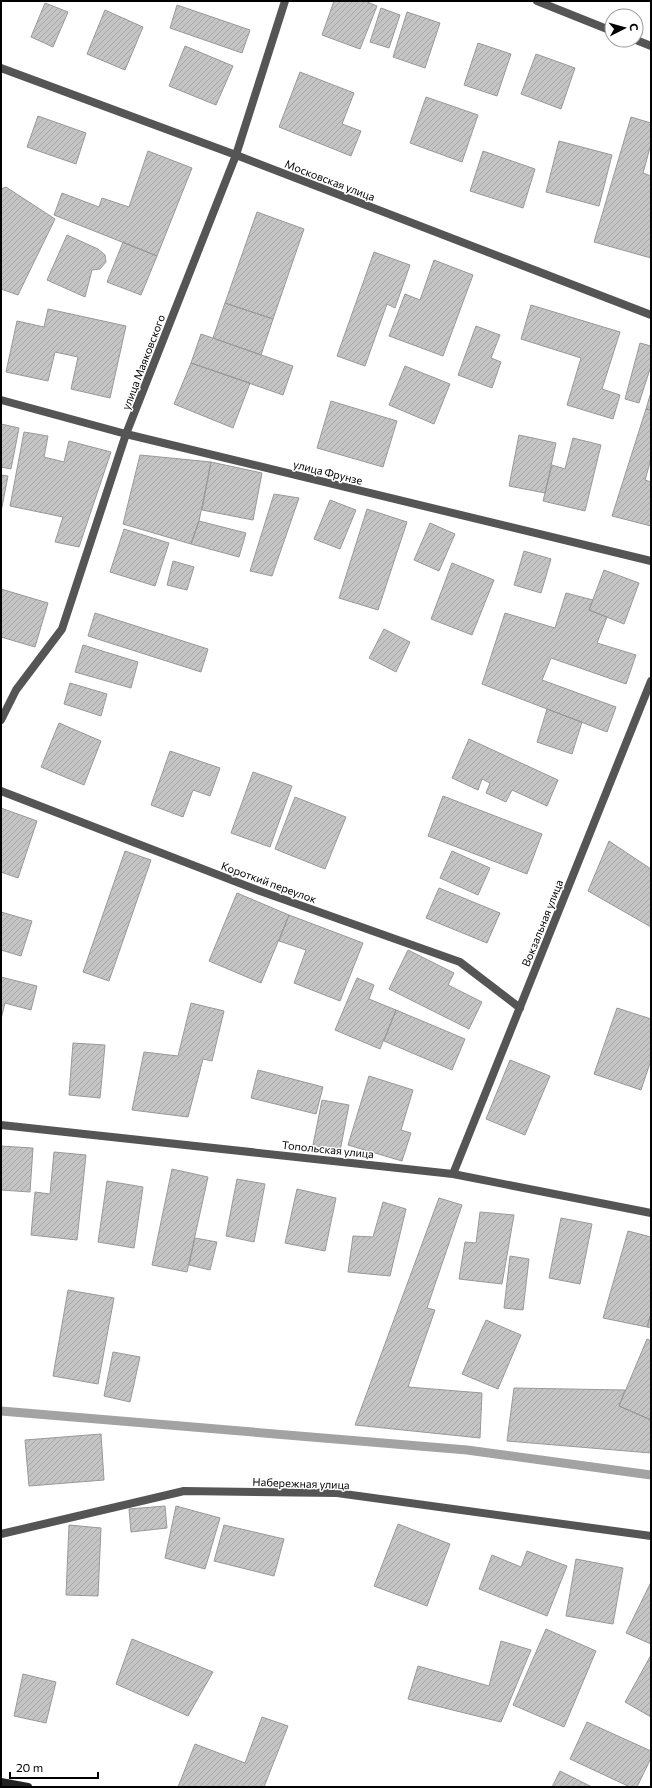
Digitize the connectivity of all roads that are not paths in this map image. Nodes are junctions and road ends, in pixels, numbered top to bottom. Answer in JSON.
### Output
{"nodes":[{"id":1,"x":285,"y":1,"type":"edge"},
{"id":2,"x":537,"y":1,"type":"edge"},
{"id":3,"x":604,"y":28,"type":"edge"},
{"id":4,"x":1,"y":68,"type":"edge"},
{"id":5,"x":236,"y":155,"type":"junction"},
{"id":6,"x":651,"y":315,"type":"edge"},
{"id":7,"x":1,"y":400,"type":"edge"},
{"id":8,"x":126,"y":434,"type":"junction"},
{"id":9,"x":651,"y":561,"type":"edge"},
{"id":10,"x":651,"y":681,"type":"edge"},
{"id":11,"x":1,"y":720,"type":"edge"},
{"id":12,"x":1,"y":791,"type":"edge"},
{"id":13,"x":520,"y":1008,"type":"junction"},
{"id":14,"x":1,"y":1125,"type":"edge"},
{"id":15,"x":453,"y":1174,"type":"junction"},
{"id":16,"x":651,"y":1213,"type":"edge"},
{"id":17,"x":1,"y":1534,"type":"edge"},
{"id":18,"x":651,"y":1536,"type":"edge"},
{"id":19,"x":1,"y":1782,"type":"edge"},
{"id":20,"x":28,"y":1787,"type":"edge"}],
"edges":[{"from":1,"to":5,"type":"street","name":"улица Маяковского"},
{"from":2,"to":3,"type":"street"},
{"from":4,"to":5,"type":"street","name":"Московская улица"},
{"from":5,"to":6,"type":"street","name":"Московская улица"},
{"from":5,"to":8,"type":"street","name":"улица Маяковского"},
{"from":7,"to":8,"type":"street","name":"улица Фрунзе"},
{"from":8,"to":9,"type":"street","name":"улица Фрунзе"},
{"from":8,"to":11,"type":"street","name":"улица Маяковского"},
{"from":10,"to":13,"type":"street","name":"Вокзальная улица"},
{"from":12,"to":13,"type":"street","name":"Короткий переулок"},
{"from":13,"to":15,"type":"street","name":"Вокзальная улица"},
{"from":14,"to":15,"type":"street","name":"Топольская улица"},
{"from":15,"to":16,"type":"street","name":"Топольская улица"},
{"from":17,"to":18,"type":"street","name":"Набережная улица"},
{"from":19,"to":20,"type":"main road"}]}
